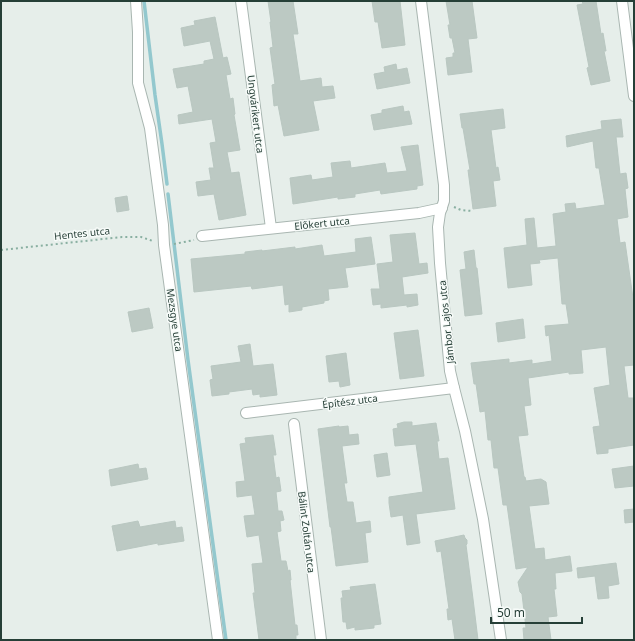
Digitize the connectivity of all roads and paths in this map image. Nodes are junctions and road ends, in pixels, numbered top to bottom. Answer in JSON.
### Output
{"nodes":[{"id":1,"x":136,"y":1,"type":"edge"},
{"id":2,"x":241,"y":1,"type":"edge"},
{"id":3,"x":421,"y":1,"type":"edge"},
{"id":4,"x":622,"y":1,"type":"edge"},
{"id":5,"x":634,"y":96,"type":"edge"},
{"id":6,"x":442,"y":208,"type":"junction"},
{"id":7,"x":271,"y":228,"type":"junction"},
{"id":8,"x":202,"y":236,"type":"joint"},
{"id":9,"x":178,"y":244,"type":"dead end"},
{"id":10,"x":164,"y":245,"type":"junction"},
{"id":11,"x":1,"y":250,"type":"edge"},
{"id":12,"x":454,"y":388,"type":"junction"},
{"id":13,"x":246,"y":413,"type":"dead end"},
{"id":14,"x":294,"y":424,"type":"dead end"},
{"id":15,"x":218,"y":640,"type":"edge"},
{"id":16,"x":321,"y":640,"type":"edge"},
{"id":17,"x":501,"y":640,"type":"edge"}],
"edges":[{"from":1,"to":10,"type":"street","name":"Mezsgye utca"},
{"from":2,"to":7,"type":"street","name":"Ungvárikert utca"},
{"from":3,"to":6,"type":"street","name":"Jámbor Lajos utca"},
{"from":4,"to":5,"type":"street"},
{"from":6,"to":7,"type":"street","name":"Előkert utca"},
{"from":6,"to":12,"type":"street","name":"Jámbor Lajos utca"},
{"from":7,"to":8,"type":"street","name":"Előkert utca"},
{"from":8,"to":9,"type":"path"},
{"from":10,"to":11,"type":"path","name":"Hentes utca"},
{"from":10,"to":15,"type":"street","name":"Mezsgye utca"},
{"from":12,"to":13,"type":"street","name":"Építész utca"},
{"from":12,"to":17,"type":"street","name":"Jámbor Lajos utca"},
{"from":14,"to":16,"type":"street","name":"Bálint Zoltán utca"}]}
